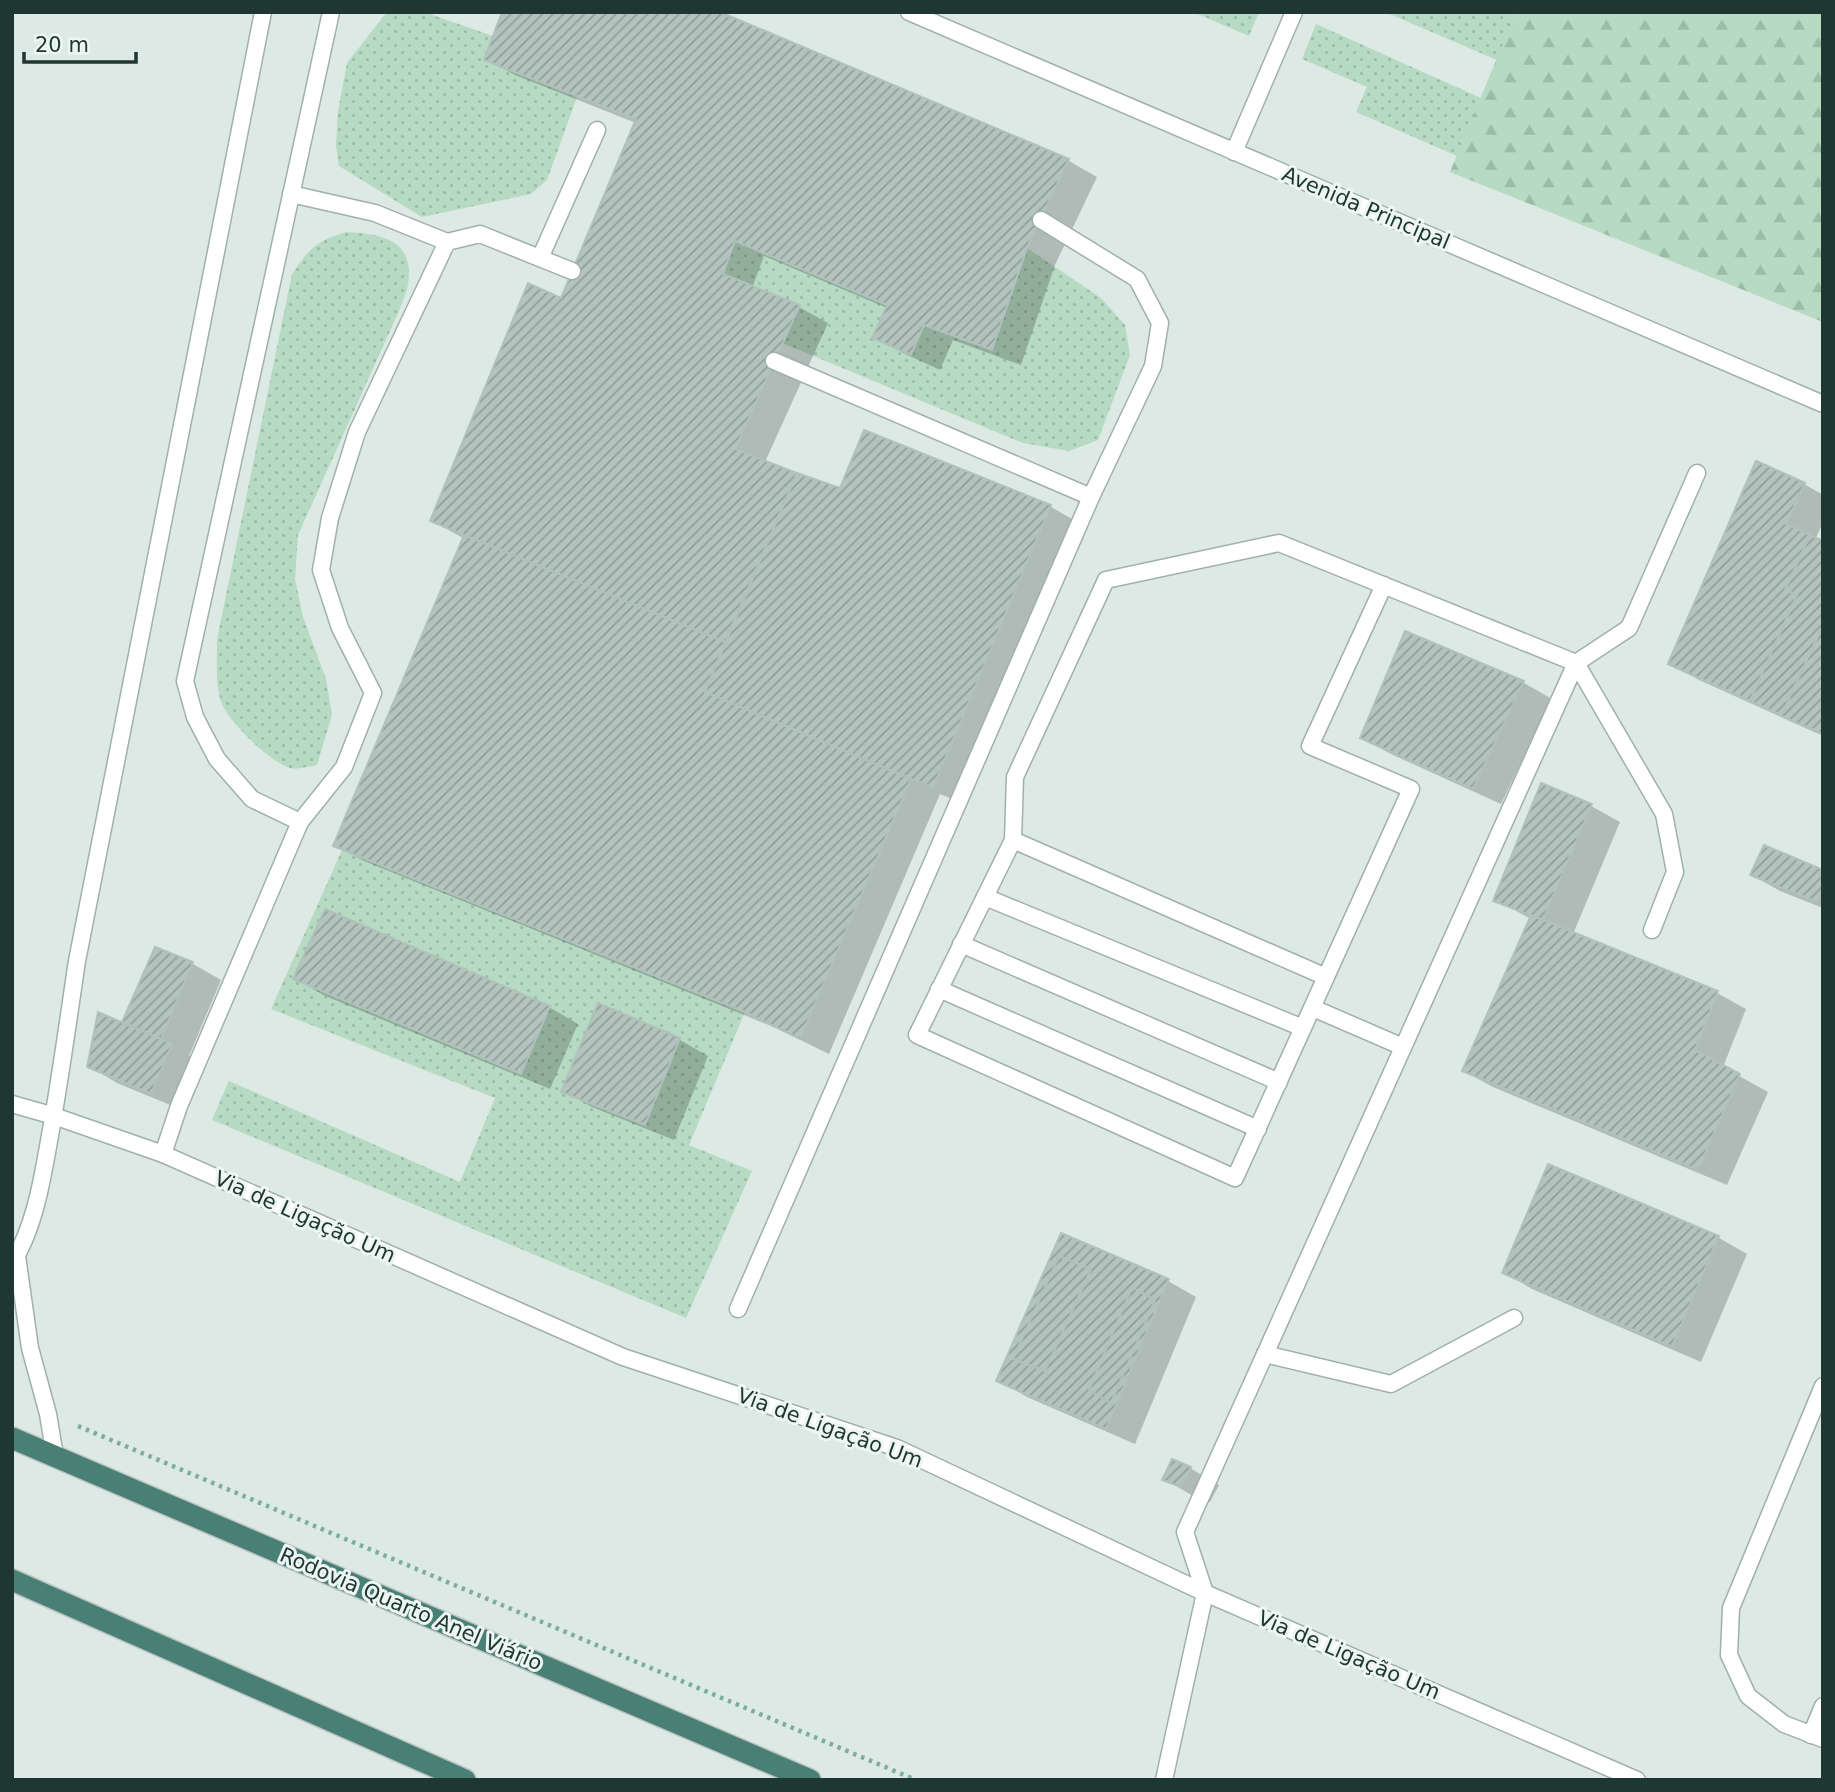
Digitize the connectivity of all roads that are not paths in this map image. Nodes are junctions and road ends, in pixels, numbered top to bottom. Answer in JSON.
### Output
{"nodes":[{"id":1,"x":263,"y":12,"type":"edge"},
{"id":2,"x":331,"y":12,"type":"edge"},
{"id":3,"x":909,"y":12,"type":"edge"},
{"id":4,"x":1294,"y":12,"type":"edge"},
{"id":5,"x":597,"y":130,"type":"dead end"},
{"id":6,"x":1234,"y":152,"type":"junction"},
{"id":7,"x":291,"y":194,"type":"junction"},
{"id":8,"x":1041,"y":220,"type":"dead end"},
{"id":9,"x":447,"y":242,"type":"junction"},
{"id":10,"x":540,"y":258,"type":"junction"},
{"id":11,"x":572,"y":271,"type":"dead end"},
{"id":12,"x":774,"y":361,"type":"dead end"},
{"id":13,"x":1823,"y":404,"type":"edge"},
{"id":14,"x":1697,"y":473,"type":"dead end"},
{"id":15,"x":1091,"y":497,"type":"junction"},
{"id":16,"x":1384,"y":585,"type":"junction"},
{"id":17,"x":1576,"y":663,"type":"junction"},
{"id":18,"x":300,"y":822,"type":"junction"},
{"id":19,"x":1013,"y":840,"type":"junction"},
{"id":20,"x":985,"y":897,"type":"junction"},
{"id":21,"x":1652,"y":930,"type":"dead end"},
{"id":22,"x":961,"y":944,"type":"junction"},
{"id":23,"x":1326,"y":977,"type":"junction"},
{"id":24,"x":939,"y":989,"type":"junction"},
{"id":25,"x":1313,"y":1008,"type":"junction"},
{"id":26,"x":1303,"y":1028,"type":"junction"},
{"id":27,"x":1403,"y":1047,"type":"junction"},
{"id":28,"x":1279,"y":1082,"type":"junction"},
{"id":29,"x":12,"y":1104,"type":"edge"},
{"id":30,"x":54,"y":1116,"type":"junction"},
{"id":31,"x":1258,"y":1129,"type":"junction"},
{"id":32,"x":163,"y":1154,"type":"junction"},
{"id":33,"x":15,"y":1259,"type":"edge"},
{"id":34,"x":738,"y":1309,"type":"dead end"},
{"id":35,"x":1514,"y":1318,"type":"dead end"},
{"id":36,"x":1265,"y":1354,"type":"junction"},
{"id":37,"x":1823,"y":1386,"type":"edge"},
{"id":38,"x":12,"y":1438,"type":"edge"},
{"id":39,"x":55,"y":1456,"type":"junction"},
{"id":40,"x":12,"y":1580,"type":"edge"},
{"id":41,"x":1205,"y":1592,"type":"junction"},
{"id":42,"x":1823,"y":1706,"type":"edge"},
{"id":43,"x":1817,"y":1737,"type":"edge"},
{"id":44,"x":802,"y":1778,"type":"edge"},
{"id":45,"x":464,"y":1780,"type":"edge"},
{"id":46,"x":1164,"y":1780,"type":"edge"},
{"id":47,"x":1637,"y":1780,"type":"edge"}],
"edges":[{"from":1,"to":30,"type":"lane"},
{"from":2,"to":7,"type":"lane"},
{"from":3,"to":6,"type":"lane","name":"Avenida Principal"},
{"from":4,"to":6,"type":"lane"},
{"from":5,"to":10,"type":"lane"},
{"from":6,"to":13,"type":"lane","name":"Avenida Principal"},
{"from":7,"to":9,"type":"lane"},
{"from":7,"to":18,"type":"lane"},
{"from":8,"to":15,"type":"lane"},
{"from":9,"to":10,"type":"lane"},
{"from":9,"to":18,"type":"lane"},
{"from":10,"to":11,"type":"lane"},
{"from":12,"to":15,"type":"lane"},
{"from":14,"to":17,"type":"lane"},
{"from":15,"to":34,"type":"lane"},
{"from":16,"to":17,"type":"lane"},
{"from":16,"to":19,"type":"lane"},
{"from":16,"to":23,"type":"lane"},
{"from":17,"to":21,"type":"lane"},
{"from":17,"to":27,"type":"lane"},
{"from":18,"to":32,"type":"lane"},
{"from":19,"to":20,"type":"lane"},
{"from":19,"to":23,"type":"lane"},
{"from":20,"to":22,"type":"lane"},
{"from":20,"to":26,"type":"lane"},
{"from":22,"to":24,"type":"lane"},
{"from":22,"to":28,"type":"lane"},
{"from":23,"to":25,"type":"lane"},
{"from":24,"to":31,"type":"lane"},
{"from":24,"to":31,"type":"lane"},
{"from":25,"to":26,"type":"lane"},
{"from":25,"to":27,"type":"lane"},
{"from":26,"to":28,"type":"lane"},
{"from":27,"to":36,"type":"lane"},
{"from":28,"to":31,"type":"lane"},
{"from":29,"to":30,"type":"lane","name":"Via de Ligação Um"},
{"from":30,"to":32,"type":"lane","name":"Via de Ligação Um"},
{"from":30,"to":33,"type":"lane"},
{"from":32,"to":41,"type":"lane","name":"Via de Ligação Um"},
{"from":33,"to":39,"type":"lane"},
{"from":35,"to":36,"type":"lane"},
{"from":36,"to":41,"type":"lane"},
{"from":37,"to":43,"type":"lane"},
{"from":38,"to":39,"type":"highway","name":"Rodovia Quarto Anel Viário"},
{"from":39,"to":44,"type":"highway","name":"Rodovia Quarto Anel Viário"},
{"from":40,"to":45,"type":"highway"},
{"from":41,"to":46,"type":"lane"},
{"from":41,"to":47,"type":"lane","name":"Via de Ligação Um"},
{"from":42,"to":43,"type":"lane"}]}
